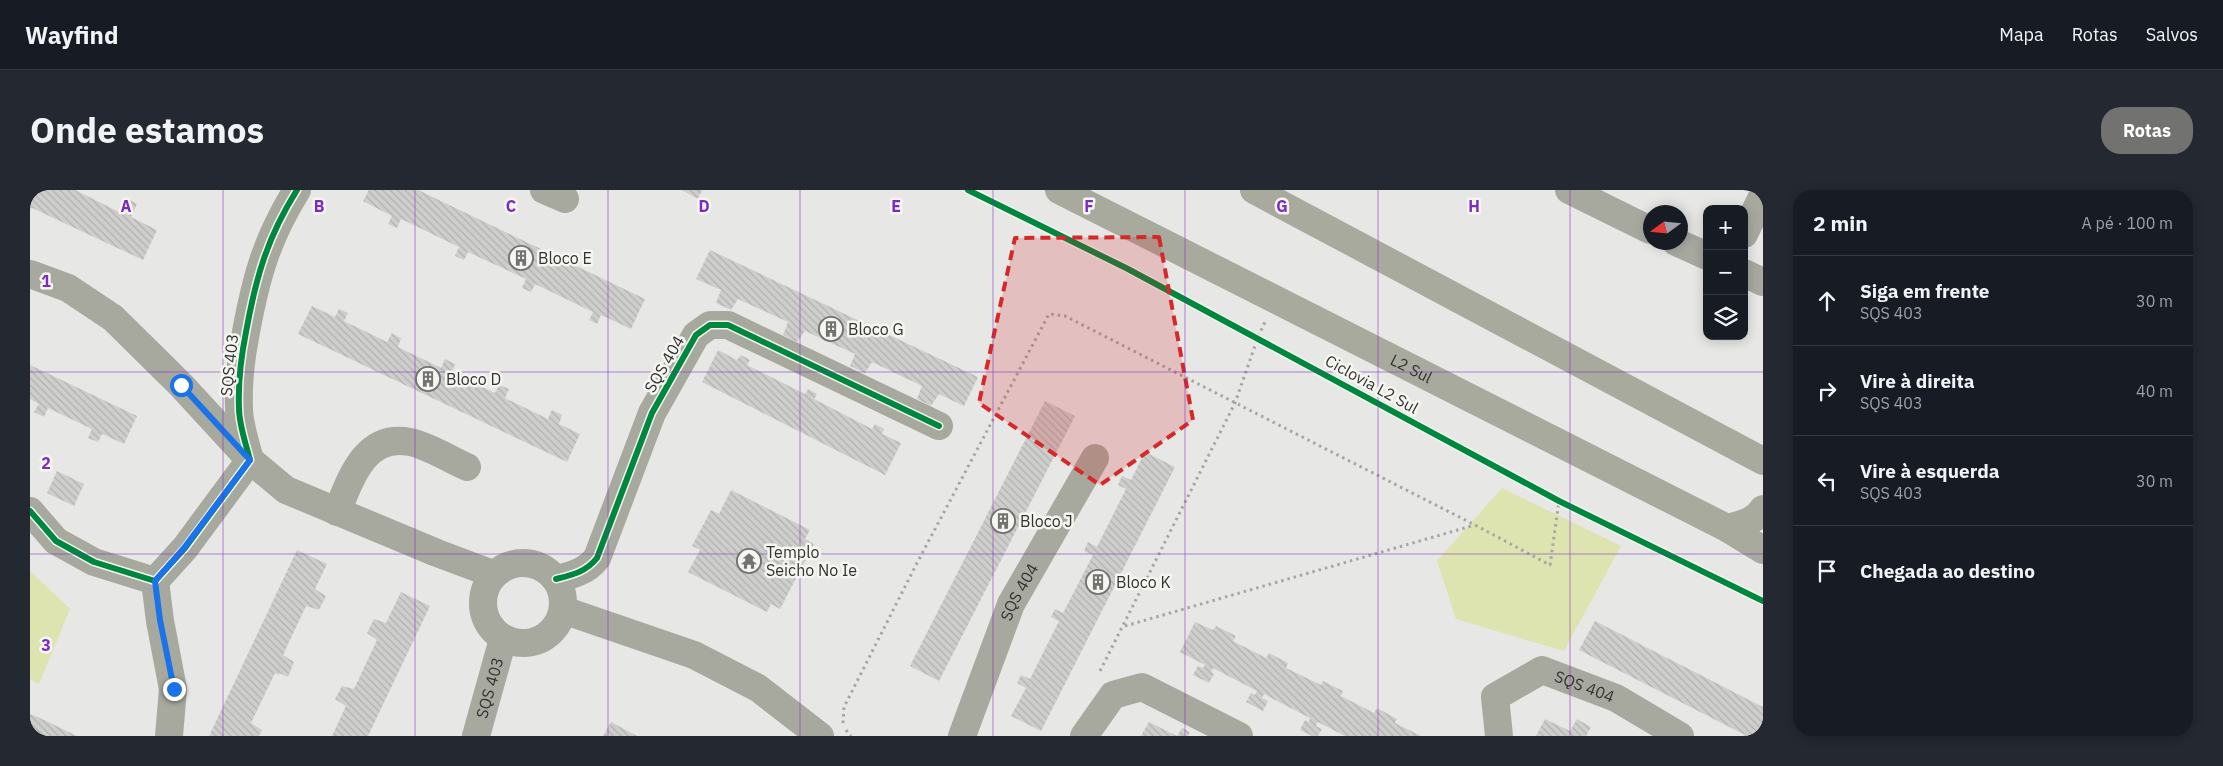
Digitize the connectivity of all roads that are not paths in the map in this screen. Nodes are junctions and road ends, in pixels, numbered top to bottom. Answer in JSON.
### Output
{"nodes":[{"id":1,"x":297,"y":190,"type":"edge"},
{"id":2,"x":1059,"y":190,"type":"edge"},
{"id":3,"x":1254,"y":190,"type":"edge"},
{"id":4,"x":1570,"y":190,"type":"edge"},
{"id":5,"x":1763,"y":195,"type":"edge"},
{"id":6,"x":1643,"y":226,"type":"edge"},
{"id":7,"x":1748,"y":226,"type":"edge"},
{"id":8,"x":1688,"y":247,"type":"edge"},
{"id":9,"x":1703,"y":254,"type":"edge"},
{"id":10,"x":30,"y":274,"type":"edge"},
{"id":11,"x":1748,"y":275,"type":"edge"},
{"id":12,"x":1763,"y":282,"type":"edge"},
{"id":13,"x":939,"y":426,"type":"dead end"},
{"id":14,"x":1095,"y":458,"type":"dead end"},
{"id":15,"x":250,"y":460,"type":"junction"},
{"id":16,"x":1763,"y":462,"type":"edge"},
{"id":17,"x":467,"y":467,"type":"dead end"},
{"id":18,"x":1763,"y":509,"type":"edge"},
{"id":19,"x":30,"y":511,"type":"edge"},
{"id":20,"x":337,"y":512,"type":"junction"},
{"id":21,"x":1727,"y":528,"type":"junction"},
{"id":22,"x":1763,"y":550,"type":"edge"},
{"id":23,"x":493,"y":574,"type":"junction"},
{"id":24,"x":556,"y":579,"type":"junction"},
{"id":25,"x":155,"y":581,"type":"junction"},
{"id":26,"x":563,"y":610,"type":"junction"},
{"id":27,"x":503,"y":639,"type":"junction"},
{"id":28,"x":169,"y":736,"type":"edge"},
{"id":29,"x":476,"y":736,"type":"edge"},
{"id":30,"x":820,"y":736,"type":"edge"},
{"id":31,"x":962,"y":736,"type":"edge"},
{"id":32,"x":1084,"y":736,"type":"edge"},
{"id":33,"x":1239,"y":736,"type":"edge"},
{"id":34,"x":1499,"y":736,"type":"edge"},
{"id":35,"x":1680,"y":736,"type":"edge"}],
"edges":[{"from":1,"to":15,"type":"street","name":"SQS 403"},
{"from":2,"to":21,"type":"main road","name":"L2 Sul"},
{"from":3,"to":16,"type":"main road"},
{"from":4,"to":6,"type":"street"},
{"from":5,"to":7,"type":"street"},
{"from":8,"to":9,"type":"street"},
{"from":10,"to":15,"type":"street","name":"SQS 403"},
{"from":11,"to":12,"type":"street"},
{"from":13,"to":24,"type":"street","name":"SQS 404"},
{"from":14,"to":31,"type":"street","name":"SQS 404"},
{"from":15,"to":20,"type":"street","name":"SQS 403"},
{"from":15,"to":25,"type":"street"},
{"from":17,"to":20,"type":"street"},
{"from":18,"to":21,"type":"main road"},
{"from":19,"to":25,"type":"street"},
{"from":20,"to":23,"type":"street","name":"SQS 403"},
{"from":21,"to":22,"type":"main road","name":"L2 Sul"},
{"from":23,"to":24,"type":"street"},
{"from":23,"to":27,"type":"street"},
{"from":24,"to":26,"type":"street"},
{"from":25,"to":28,"type":"street"},
{"from":26,"to":27,"type":"street"},
{"from":26,"to":30,"type":"street"},
{"from":27,"to":29,"type":"street","name":"SQS 403"},
{"from":32,"to":33,"type":"street"},
{"from":34,"to":35,"type":"street","name":"SQS 404"}]}
